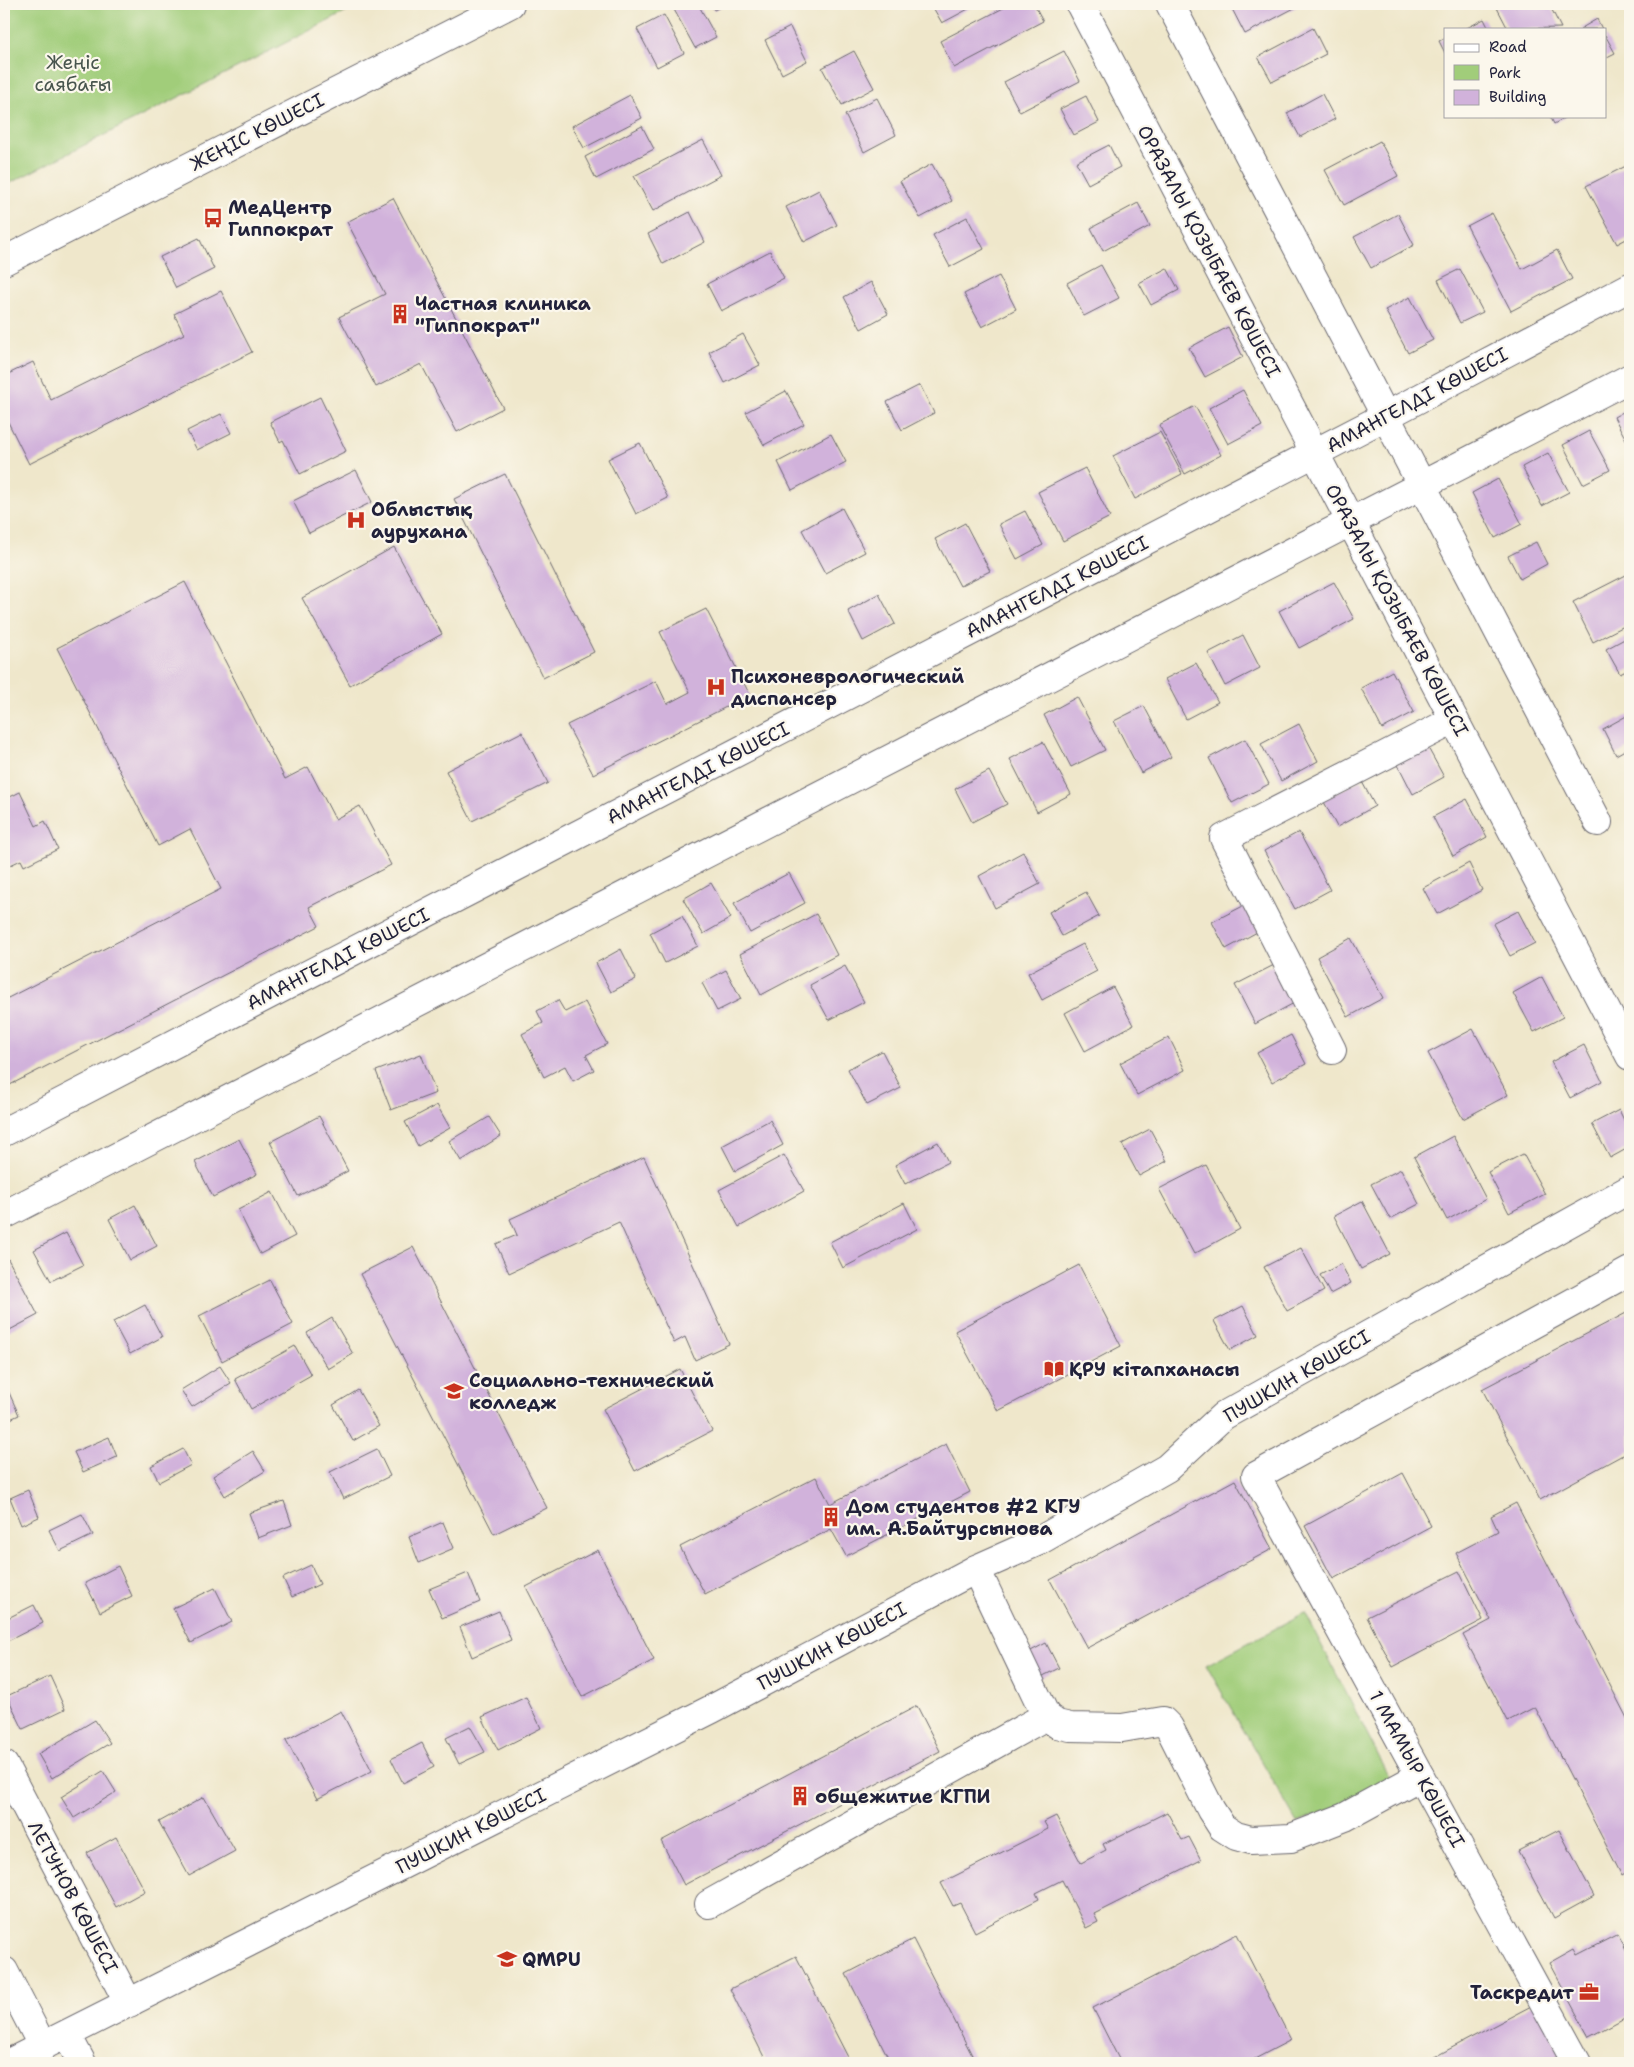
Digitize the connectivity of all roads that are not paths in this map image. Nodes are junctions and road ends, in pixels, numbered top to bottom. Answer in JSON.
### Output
{"nodes":[{"id":1,"x":510,"y":4,"type":"edge"},
{"id":2,"x":1080,"y":4,"type":"edge"},
{"id":3,"x":1170,"y":4,"type":"edge"},
{"id":4,"x":4,"y":261,"type":"edge"},
{"id":5,"x":1630,"y":287,"type":"edge"},
{"id":6,"x":1630,"y":378,"type":"edge"},
{"id":7,"x":1386,"y":416,"type":"junction"},
{"id":8,"x":1315,"y":453,"type":"junction"},
{"id":9,"x":1422,"y":485,"type":"junction"},
{"id":10,"x":1351,"y":522,"type":"junction"},
{"id":11,"x":1454,"y":720,"type":"junction"},
{"id":12,"x":1598,"y":822,"type":"dead end"},
{"id":13,"x":1332,"y":1050,"type":"dead end"},
{"id":14,"x":1630,"y":1056,"type":"edge"},
{"id":15,"x":4,"y":1132,"type":"edge"},
{"id":16,"x":1630,"y":1189,"type":"edge"},
{"id":17,"x":4,"y":1215,"type":"edge"},
{"id":18,"x":1630,"y":1271,"type":"edge"},
{"id":19,"x":976,"y":1569,"type":"junction"},
{"id":20,"x":1046,"y":1716,"type":"junction"},
{"id":21,"x":4,"y":1765,"type":"edge"},
{"id":22,"x":1420,"y":1776,"type":"junction"},
{"id":23,"x":709,"y":1904,"type":"dead end"},
{"id":24,"x":4,"y":1971,"type":"edge"},
{"id":25,"x":129,"y":2004,"type":"junction"},
{"id":26,"x":67,"y":2035,"type":"junction"},
{"id":27,"x":43,"y":2047,"type":"junction"},
{"id":28,"x":9,"y":2063,"type":"edge"},
{"id":29,"x":82,"y":2063,"type":"edge"},
{"id":30,"x":1577,"y":2063,"type":"edge"}],
"edges":[{"from":1,"to":4,"type":"street","name":"ЖЕҢІС КӨШЕСІ"},
{"from":2,"to":8,"type":"street","name":"ОРАЗАЛЫ ҚОЗЫБАЕВ КӨШЕСІ"},
{"from":3,"to":7,"type":"street"},
{"from":5,"to":7,"type":"street","name":"АМАНГЕЛДІ КӨШЕСІ"},
{"from":6,"to":9,"type":"street"},
{"from":7,"to":8,"type":"street","name":"АМАНГЕЛДІ КӨШЕСІ"},
{"from":7,"to":9,"type":"street"},
{"from":8,"to":10,"type":"street","name":"ОРАЗАЛЫ ҚОЗЫБАЕВ КӨШЕСІ"},
{"from":8,"to":15,"type":"street","name":"АМАНГЕЛДІ КӨШЕСІ"},
{"from":9,"to":10,"type":"street"},
{"from":9,"to":12,"type":"street"},
{"from":10,"to":11,"type":"street","name":"ОРАЗАЛЫ ҚОЗЫБАЕВ КӨШЕСІ"},
{"from":10,"to":17,"type":"street"},
{"from":11,"to":13,"type":"street"},
{"from":11,"to":14,"type":"street","name":"ОРАЗАЛЫ ҚОЗЫБАЕВ КӨШЕСІ"},
{"from":16,"to":19,"type":"street","name":"ПУШКИН КӨШЕСІ"},
{"from":18,"to":22,"type":"street","name":"1 МАМЫР КӨШЕСІ"},
{"from":19,"to":20,"type":"street"},
{"from":19,"to":25,"type":"street","name":"ПУШКИН КӨШЕСІ"},
{"from":20,"to":22,"type":"street"},
{"from":20,"to":23,"type":"street"},
{"from":21,"to":25,"type":"street","name":"ЛЕТУНОВ КӨШЕСІ"},
{"from":22,"to":30,"type":"street","name":"1 МАМЫР КӨШЕСІ"},
{"from":24,"to":27,"type":"street"},
{"from":25,"to":26,"type":"street","name":"ПУШКИН КӨШЕСІ"},
{"from":26,"to":27,"type":"street","name":"ПУШКИН КӨШЕСІ"},
{"from":26,"to":29,"type":"street"},
{"from":27,"to":28,"type":"street","name":"ПУШКИН КӨШЕСІ"}]}
